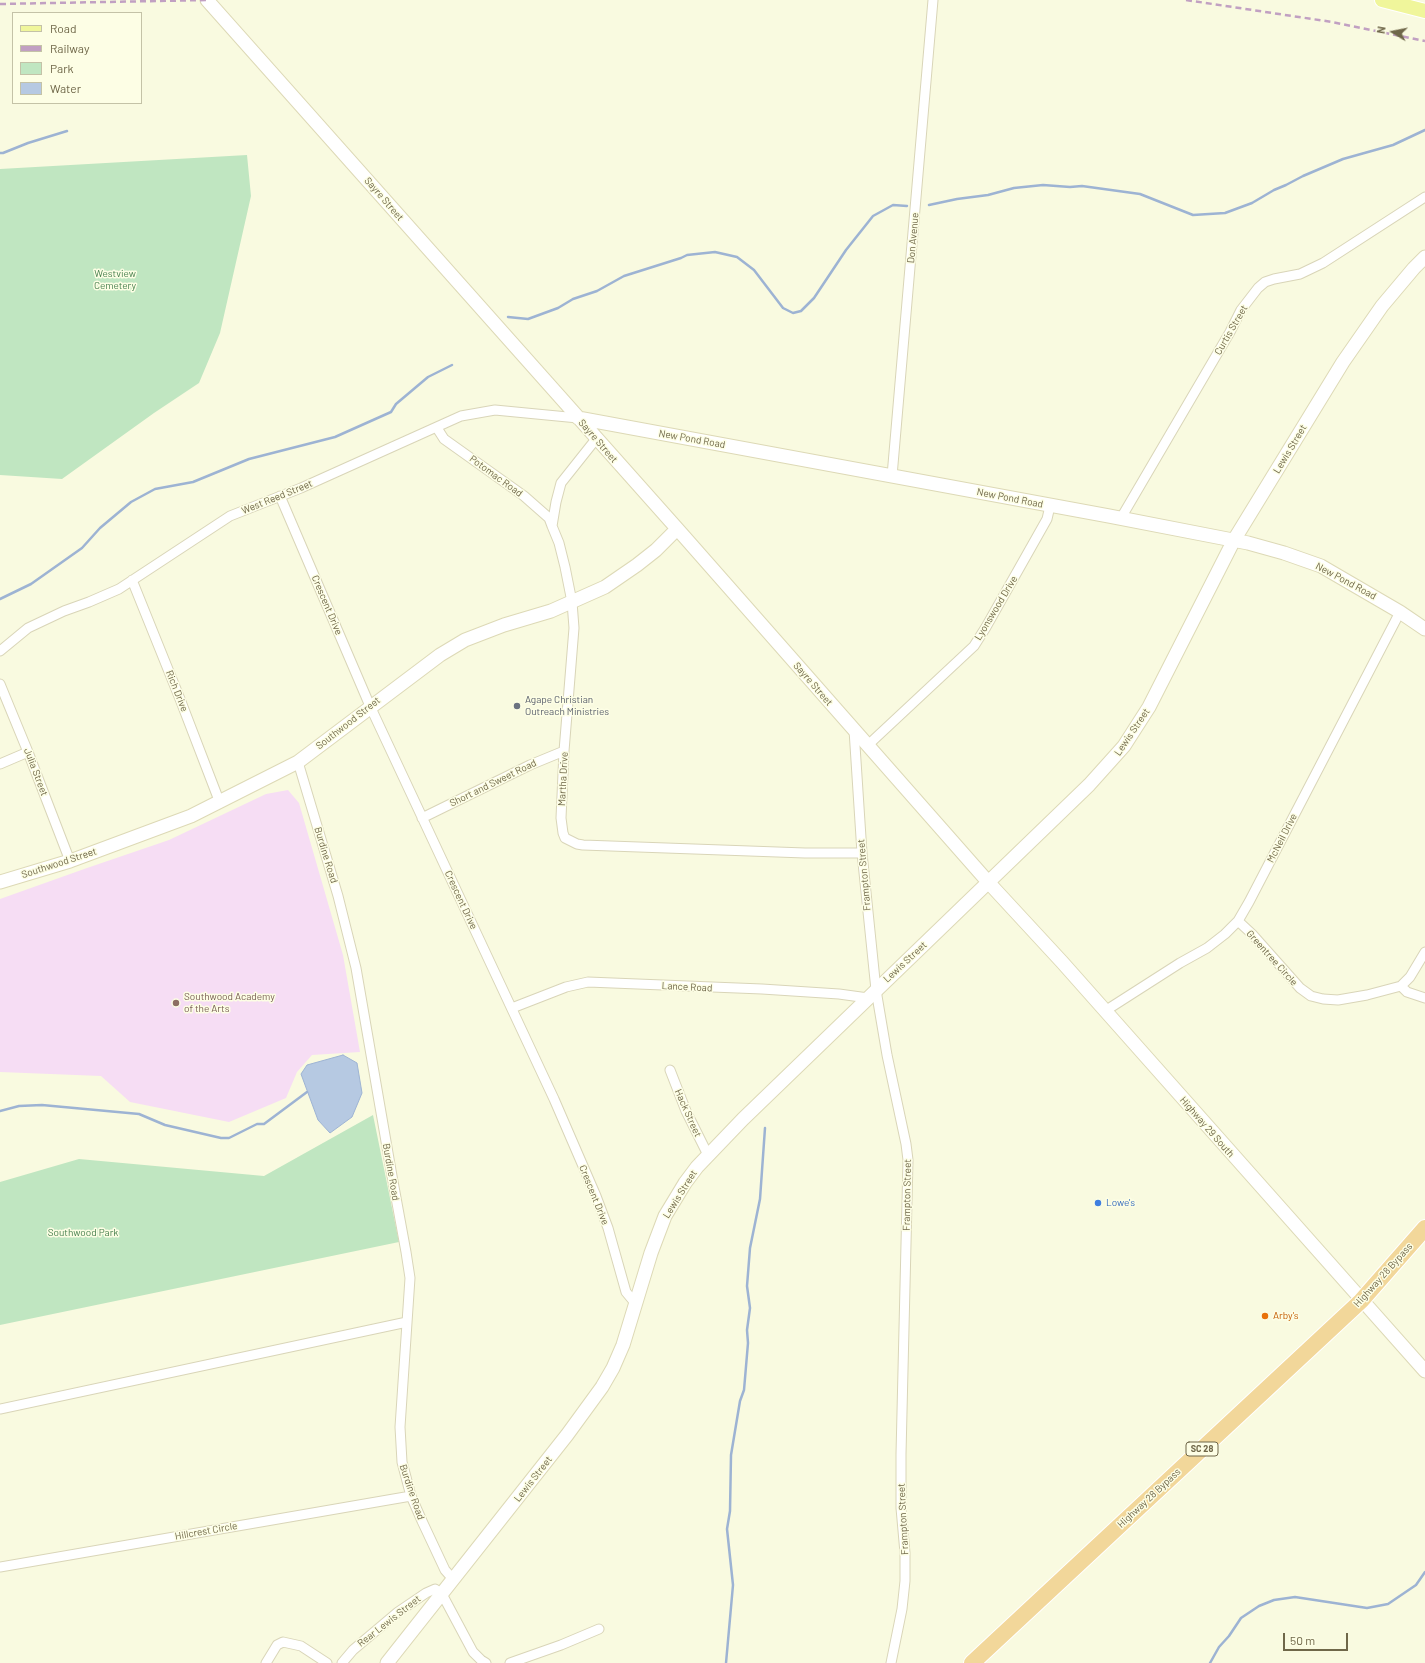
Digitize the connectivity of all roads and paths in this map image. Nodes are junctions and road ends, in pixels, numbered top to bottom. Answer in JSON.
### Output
{"nodes":[{"id":1,"x":207,"y":0,"type":"edge"},
{"id":2,"x":933,"y":0,"type":"edge"},
{"id":3,"x":1382,"y":0,"type":"edge"},
{"id":4,"x":1425,"y":11,"type":"edge"},
{"id":5,"x":1425,"y":197,"type":"edge"},
{"id":6,"x":1425,"y":257,"type":"edge"},
{"id":7,"x":578,"y":418,"type":"junction"},
{"id":8,"x":437,"y":428,"type":"junction"},
{"id":9,"x":596,"y":439,"type":"junction"},
{"id":10,"x":892,"y":476,"type":"junction"},
{"id":11,"x":280,"y":496,"type":"junction"},
{"id":12,"x":1050,"y":506,"type":"junction"},
{"id":13,"x":1121,"y":518,"type":"junction"},
{"id":14,"x":552,"y":526,"type":"junction"},
{"id":15,"x":677,"y":529,"type":"junction"},
{"id":16,"x":1234,"y":540,"type":"junction"},
{"id":17,"x":132,"y":580,"type":"junction"},
{"id":18,"x":572,"y":602,"type":"junction"},
{"id":19,"x":1400,"y":612,"type":"junction"},
{"id":20,"x":1425,"y":629,"type":"edge"},
{"id":21,"x":0,"y":652,"type":"edge"},
{"id":22,"x":0,"y":684,"type":"edge"},
{"id":23,"x":370,"y":706,"type":"junction"},
{"id":24,"x":854,"y":730,"type":"junction"},
{"id":25,"x":868,"y":746,"type":"junction"},
{"id":26,"x":564,"y":751,"type":"junction"},
{"id":27,"x":28,"y":752,"type":"junction"},
{"id":28,"x":298,"y":762,"type":"junction"},
{"id":29,"x":0,"y":764,"type":"edge"},
{"id":30,"x":220,"y":803,"type":"junction"},
{"id":31,"x":422,"y":818,"type":"junction"},
{"id":32,"x":862,"y":853,"type":"junction"},
{"id":33,"x":70,"y":861,"type":"junction"},
{"id":34,"x":0,"y":882,"type":"edge"},
{"id":35,"x":989,"y":883,"type":"junction"},
{"id":36,"x":1238,"y":920,"type":"junction"},
{"id":37,"x":1425,"y":952,"type":"edge"},
{"id":38,"x":1401,"y":986,"type":"junction"},
{"id":39,"x":872,"y":994,"type":"junction"},
{"id":40,"x":1425,"y":998,"type":"edge"},
{"id":41,"x":512,"y":1008,"type":"junction"},
{"id":42,"x":1105,"y":1011,"type":"junction"},
{"id":43,"x":670,"y":1070,"type":"dead end"},
{"id":44,"x":708,"y":1155,"type":"junction"},
{"id":45,"x":1425,"y":1228,"type":"edge"},
{"id":46,"x":1361,"y":1300,"type":"junction"},
{"id":47,"x":636,"y":1304,"type":"junction"},
{"id":48,"x":407,"y":1322,"type":"junction"},
{"id":49,"x":1425,"y":1371,"type":"edge"},
{"id":50,"x":0,"y":1409,"type":"edge"},
{"id":51,"x":411,"y":1496,"type":"junction"},
{"id":52,"x":0,"y":1567,"type":"edge"},
{"id":53,"x":453,"y":1579,"type":"junction"},
{"id":54,"x":442,"y":1594,"type":"junction"},
{"id":55,"x":598,"y":1629,"type":"dead end"},
{"id":56,"x":266,"y":1663,"type":"edge"},
{"id":57,"x":327,"y":1663,"type":"edge"},
{"id":58,"x":342,"y":1663,"type":"edge"},
{"id":59,"x":387,"y":1663,"type":"edge"},
{"id":60,"x":486,"y":1663,"type":"edge"},
{"id":61,"x":510,"y":1663,"type":"edge"},
{"id":62,"x":891,"y":1663,"type":"edge"},
{"id":63,"x":972,"y":1663,"type":"edge"}],
"edges":[{"from":1,"to":7,"type":"street","name":"Sayre Street"},
{"from":2,"to":10,"type":"street","name":"Don Avenue"},
{"from":3,"to":4,"type":"main road"},
{"from":5,"to":13,"type":"street","name":"Curtis Street"},
{"from":6,"to":16,"type":"street","name":"Lewis Street"},
{"from":7,"to":8,"type":"street","name":"West Reed Street"},
{"from":7,"to":9,"type":"street","name":"Sayre Street"},
{"from":7,"to":10,"type":"street","name":"New Pond Road"},
{"from":8,"to":11,"type":"street","name":"West Reed Street"},
{"from":8,"to":14,"type":"street","name":"Potomac Road"},
{"from":9,"to":14,"type":"street","name":"Martha Drive"},
{"from":9,"to":15,"type":"street","name":"Sayre Street"},
{"from":10,"to":12,"type":"street","name":"New Pond Road"},
{"from":11,"to":17,"type":"street","name":"West Reed Street"},
{"from":11,"to":23,"type":"street","name":"Crescent Drive"},
{"from":12,"to":13,"type":"street","name":"New Pond Road"},
{"from":12,"to":25,"type":"street","name":"Lyonswood Drive"},
{"from":13,"to":16,"type":"street","name":"New Pond Road"},
{"from":14,"to":18,"type":"street","name":"Martha Drive"},
{"from":15,"to":18,"type":"street","name":"Southwood Street"},
{"from":15,"to":24,"type":"street","name":"Sayre Street"},
{"from":16,"to":19,"type":"street","name":"New Pond Road"},
{"from":16,"to":35,"type":"street","name":"Lewis Street"},
{"from":17,"to":21,"type":"street","name":"West Reed Street"},
{"from":17,"to":30,"type":"street","name":"Rich Drive"},
{"from":18,"to":23,"type":"street","name":"Southwood Street"},
{"from":18,"to":26,"type":"street","name":"Martha Drive"},
{"from":19,"to":20,"type":"street","name":"New Pond Road"},
{"from":19,"to":36,"type":"street","name":"McNeil Drive"},
{"from":22,"to":27,"type":"street","name":"Julia Street"},
{"from":23,"to":28,"type":"street","name":"Southwood Street"},
{"from":23,"to":31,"type":"street","name":"Crescent Drive"},
{"from":24,"to":25,"type":"street","name":"Sayre Street"},
{"from":24,"to":32,"type":"street","name":"Frampton Street"},
{"from":25,"to":35,"type":"street","name":"Sayre Street"},
{"from":26,"to":31,"type":"street","name":"Short and Sweet Road"},
{"from":26,"to":32,"type":"street","name":"Martha Drive"},
{"from":27,"to":29,"type":"street"},
{"from":27,"to":33,"type":"street","name":"Julia Street"},
{"from":28,"to":30,"type":"street","name":"Southwood Street"},
{"from":28,"to":48,"type":"street","name":"Burdine Road"},
{"from":30,"to":33,"type":"street","name":"Southwood Street"},
{"from":31,"to":41,"type":"street","name":"Crescent Drive"},
{"from":32,"to":39,"type":"street","name":"Frampton Street"},
{"from":33,"to":34,"type":"street","name":"Southwood Street"},
{"from":35,"to":39,"type":"street","name":"Lewis Street"},
{"from":35,"to":42,"type":"street","name":"Highway 29 South"},
{"from":36,"to":38,"type":"street","name":"Greentree Circle"},
{"from":36,"to":42,"type":"street","name":"McNeil Drive"},
{"from":37,"to":38,"type":"street"},
{"from":38,"to":40,"type":"street"},
{"from":39,"to":41,"type":"street","name":"Lance Road"},
{"from":39,"to":44,"type":"street","name":"Lewis Street"},
{"from":39,"to":62,"type":"street","name":"Frampton Street"},
{"from":41,"to":47,"type":"street","name":"Crescent Drive"},
{"from":42,"to":46,"type":"street","name":"Highway 29 South"},
{"from":43,"to":44,"type":"street","name":"Hack Street"},
{"from":44,"to":47,"type":"street","name":"Lewis Street"},
{"from":45,"to":46,"type":"highway","name":"Highway 28 Bypass","number":"SC 28"},
{"from":46,"to":49,"type":"street","name":"Highway 29 South"},
{"from":46,"to":63,"type":"highway","name":"Highway 28 Bypass","number":"SC 28"},
{"from":47,"to":53,"type":"street","name":"Lewis Street"},
{"from":48,"to":50,"type":"street"},
{"from":48,"to":51,"type":"street","name":"Burdine Road"},
{"from":51,"to":52,"type":"street","name":"Hillcrest Circle"},
{"from":51,"to":53,"type":"street","name":"Burdine Road"},
{"from":53,"to":54,"type":"street","name":"Lewis Street"},
{"from":54,"to":58,"type":"street","name":"Rear Lewis Street"},
{"from":54,"to":59,"type":"street","name":"Lewis Street"},
{"from":54,"to":60,"type":"street"},
{"from":55,"to":61,"type":"street"},
{"from":56,"to":57,"type":"street"}]}
